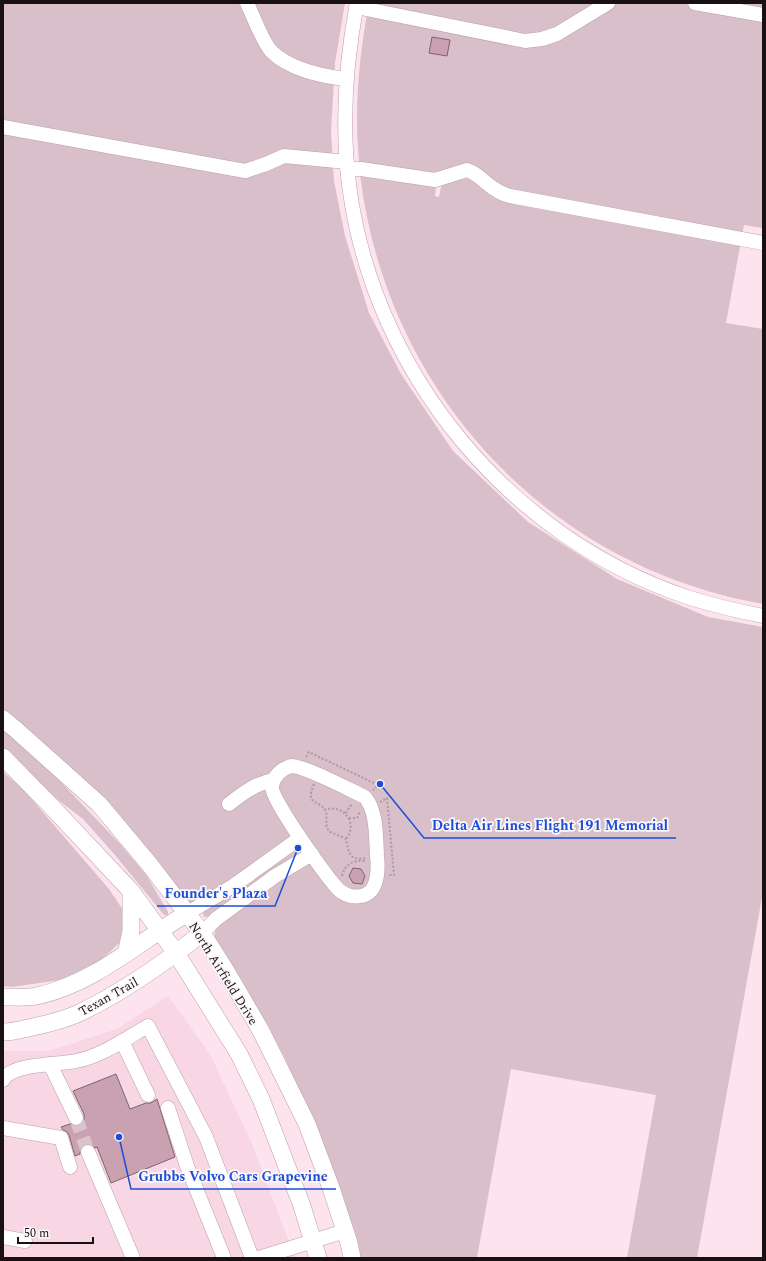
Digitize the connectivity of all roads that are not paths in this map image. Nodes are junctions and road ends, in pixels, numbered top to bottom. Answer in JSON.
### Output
{"nodes":[{"id":1,"x":247,"y":3,"type":"edge"},
{"id":2,"x":608,"y":3,"type":"edge"},
{"id":3,"x":695,"y":3,"type":"edge"},
{"id":4,"x":357,"y":5,"type":"edge"},
{"id":5,"x":763,"y":15,"type":"edge"},
{"id":6,"x":346,"y":79,"type":"junction"},
{"id":7,"x":3,"y":127,"type":"edge"},
{"id":8,"x":347,"y":165,"type":"junction"},
{"id":9,"x":763,"y":243,"type":"edge"},
{"id":10,"x":763,"y":616,"type":"edge"},
{"id":11,"x":3,"y":719,"type":"edge"},
{"id":12,"x":3,"y":757,"type":"edge"},
{"id":13,"x":274,"y":780,"type":"junction"},
{"id":14,"x":229,"y":804,"type":"dead end"},
{"id":15,"x":300,"y":838,"type":"junction"},
{"id":16,"x":312,"y":854,"type":"junction"},
{"id":17,"x":266,"y":862,"type":"junction"},
{"id":18,"x":275,"y":876,"type":"junction"},
{"id":19,"x":233,"y":886,"type":"junction"},
{"id":20,"x":131,"y":891,"type":"junction"},
{"id":21,"x":241,"y":901,"type":"junction"},
{"id":22,"x":186,"y":914,"type":"junction"},
{"id":23,"x":159,"y":930,"type":"junction"},
{"id":24,"x":202,"y":933,"type":"junction"},
{"id":25,"x":176,"y":953,"type":"junction"},
{"id":26,"x":126,"y":954,"type":"junction"},
{"id":27,"x":3,"y":997,"type":"edge"},
{"id":28,"x":3,"y":1032,"type":"edge"},
{"id":29,"x":122,"y":1041,"type":"junction"},
{"id":30,"x":50,"y":1064,"type":"junction"},
{"id":31,"x":3,"y":1080,"type":"edge"},
{"id":32,"x":148,"y":1094,"type":"dead end"},
{"id":33,"x":168,"y":1108,"type":"dead end"},
{"id":34,"x":76,"y":1118,"type":"tunnel mouth"},
{"id":35,"x":3,"y":1128,"type":"edge"},
{"id":36,"x":88,"y":1152,"type":"tunnel mouth"},
{"id":37,"x":70,"y":1167,"type":"dead end"},
{"id":38,"x":345,"y":1231,"type":"junction"},
{"id":39,"x":3,"y":1237,"type":"edge"},
{"id":40,"x":25,"y":1241,"type":"dead end"},
{"id":41,"x":313,"y":1241,"type":"junction"},
{"id":42,"x":133,"y":1258,"type":"edge"},
{"id":43,"x":224,"y":1258,"type":"edge"},
{"id":44,"x":252,"y":1258,"type":"edge"},
{"id":45,"x":259,"y":1258,"type":"edge"},
{"id":46,"x":318,"y":1258,"type":"edge"},
{"id":47,"x":352,"y":1258,"type":"edge"}],
"edges":[{"from":1,"to":6,"type":"lane"},
{"from":2,"to":4,"type":"lane"},
{"from":3,"to":5,"type":"lane"},
{"from":4,"to":6,"type":"lane"},
{"from":6,"to":8,"type":"lane"},
{"from":7,"to":8,"type":"lane"},
{"from":8,"to":9,"type":"lane"},
{"from":8,"to":10,"type":"lane"},
{"from":11,"to":22,"type":"main road","name":"North Airfield Drive"},
{"from":12,"to":20,"type":"main road"},
{"from":13,"to":14,"type":"lane"},
{"from":13,"to":15,"type":"lane"},
{"from":13,"to":16,"type":"lane"},
{"from":15,"to":16,"type":"lane"},
{"from":15,"to":17,"type":"lane"},
{"from":16,"to":18,"type":"lane"},
{"from":17,"to":18,"type":"lane"},
{"from":17,"to":19,"type":"lane"},
{"from":18,"to":21,"type":"lane"},
{"from":19,"to":21,"type":"lane"},
{"from":19,"to":22,"type":"lane"},
{"from":20,"to":23,"type":"main road"},
{"from":20,"to":26,"type":"main road"},
{"from":21,"to":24,"type":"lane"},
{"from":22,"to":23,"type":"main road","name":"Texan Trail"},
{"from":22,"to":24,"type":"main road","name":"North Airfield Drive"},
{"from":23,"to":25,"type":"main road"},
{"from":23,"to":26,"type":"main road","name":"Texan Trail"},
{"from":24,"to":25,"type":"main road","name":"Texan Trail"},
{"from":24,"to":38,"type":"main road","name":"North Airfield Drive"},
{"from":25,"to":28,"type":"main road","name":"Texan Trail"},
{"from":25,"to":41,"type":"main road"},
{"from":26,"to":27,"type":"main road","name":"Texan Trail"},
{"from":29,"to":30,"type":"lane"},
{"from":29,"to":32,"type":"lane"},
{"from":29,"to":44,"type":"lane"},
{"from":30,"to":31,"type":"lane"},
{"from":30,"to":34,"type":"lane"},
{"from":33,"to":43,"type":"lane"},
{"from":35,"to":37,"type":"lane"},
{"from":36,"to":42,"type":"lane"},
{"from":38,"to":41,"type":"lane"},
{"from":38,"to":47,"type":"main road","name":"North Airfield Drive"},
{"from":39,"to":40,"type":"lane"},
{"from":41,"to":45,"type":"lane"},
{"from":41,"to":46,"type":"main road"}]}
